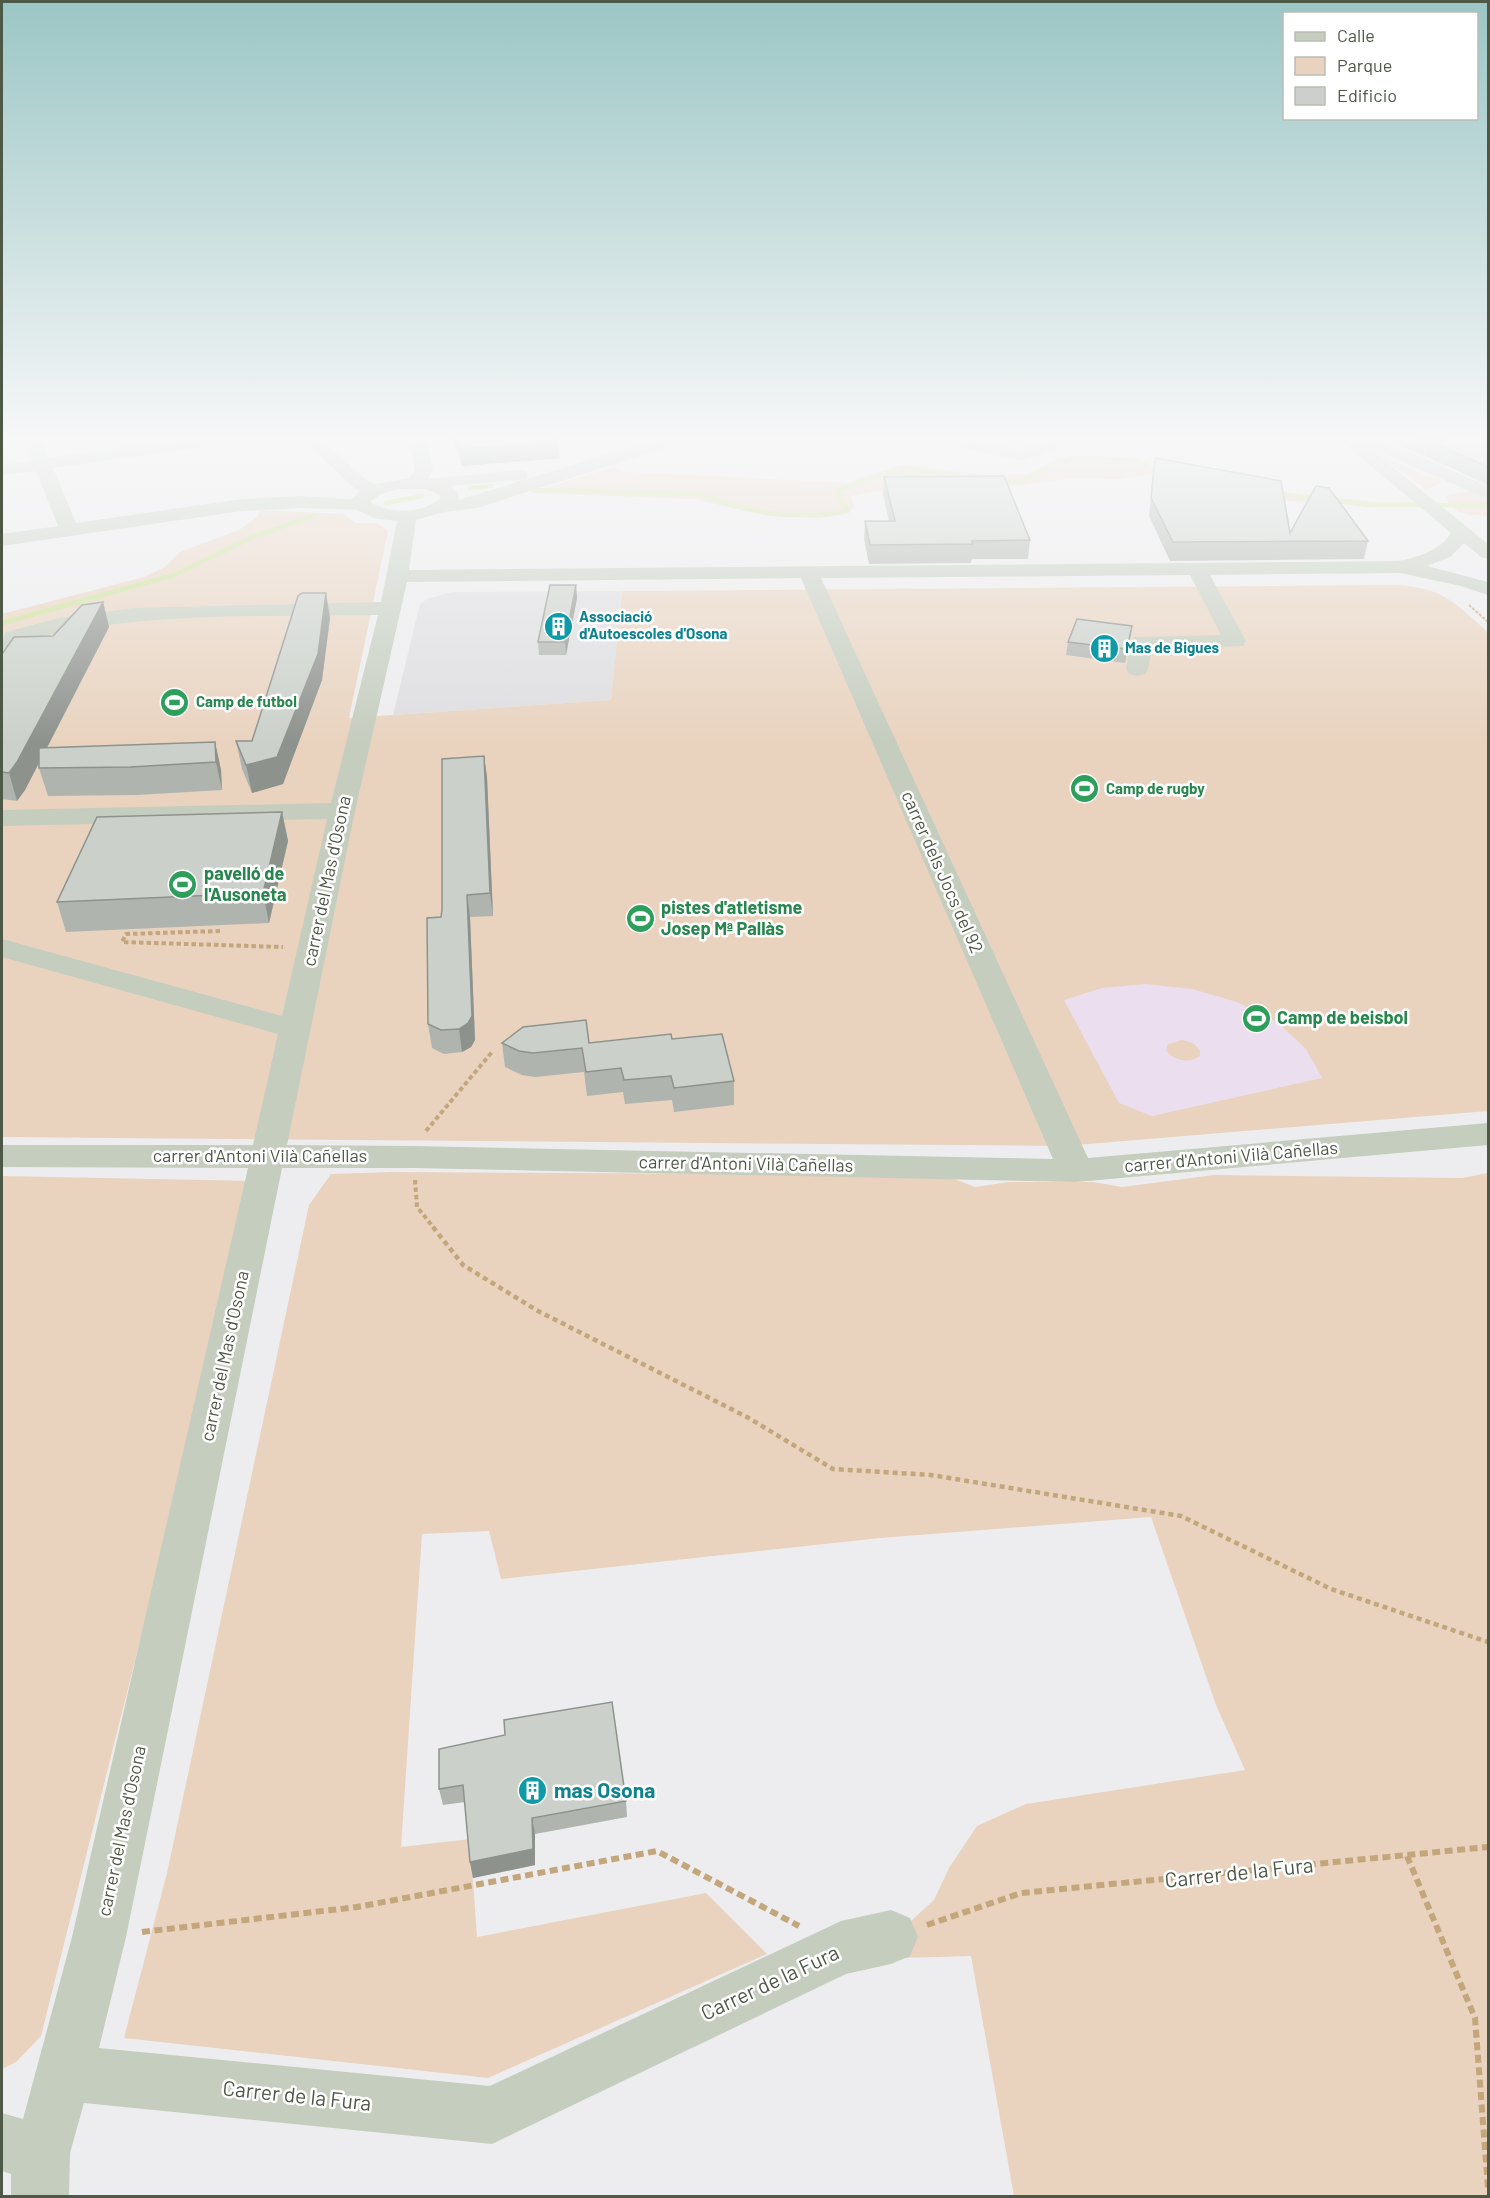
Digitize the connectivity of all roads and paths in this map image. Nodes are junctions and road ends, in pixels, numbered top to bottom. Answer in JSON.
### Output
{"nodes":[{"id":1,"x":18,"y":538,"type":"edge"},
{"id":2,"x":404,"y":538,"type":"edge"},
{"id":3,"x":1459,"y":538,"type":"edge"},
{"id":4,"x":1470,"y":538,"type":"edge"},
{"id":5,"x":2,"y":540,"type":"edge"},
{"id":6,"x":1488,"y":553,"type":"edge"},
{"id":7,"x":1442,"y":555,"type":"junction"},
{"id":8,"x":1398,"y":567,"type":"junction"},
{"id":9,"x":1197,"y":569,"type":"junction"},
{"id":10,"x":808,"y":572,"type":"junction"},
{"id":11,"x":398,"y":576,"type":"junction"},
{"id":12,"x":1467,"y":581,"type":"junction"},
{"id":13,"x":1488,"y":589,"type":"edge"},
{"id":14,"x":1488,"y":598,"type":"edge"},
{"id":15,"x":391,"y":608,"type":"junction"},
{"id":16,"x":2,"y":657,"type":"edge"},
{"id":17,"x":1137,"y":669,"type":"dead end"},
{"id":18,"x":342,"y":811,"type":"junction"},
{"id":19,"x":2,"y":818,"type":"edge"},
{"id":20,"x":220,"y":930,"type":"dead end"},
{"id":21,"x":31,"y":934,"type":"dead end"},
{"id":22,"x":2,"y":948,"type":"edge"},
{"id":23,"x":314,"y":948,"type":"junction"},
{"id":24,"x":105,"y":954,"type":"dead end"},
{"id":25,"x":295,"y":1029,"type":"junction"},
{"id":26,"x":492,"y":1052,"type":"dead end"},
{"id":27,"x":433,"y":1122,"type":"dead end"},
{"id":28,"x":1488,"y":1134,"type":"edge"},
{"id":29,"x":268,"y":1155,"type":"junction"},
{"id":30,"x":2,"y":1156,"type":"edge"},
{"id":31,"x":413,"y":1156,"type":"junction"},
{"id":32,"x":1077,"y":1171,"type":"junction"},
{"id":33,"x":1488,"y":1642,"type":"edge"},
{"id":34,"x":1488,"y":1847,"type":"edge"},
{"id":35,"x":1407,"y":1856,"type":"junction"},
{"id":36,"x":99,"y":1937,"type":"junction"},
{"id":37,"x":866,"y":1943,"type":"junction"},
{"id":38,"x":65,"y":2073,"type":"junction"},
{"id":39,"x":28,"y":2164,"type":"edge"},
{"id":40,"x":1488,"y":2188,"type":"edge"}],
"edges":[{"from":1,"to":5,"type":"street"},
{"from":2,"to":11,"type":"street","name":"carrer del Mas d'Osona"},
{"from":3,"to":7,"type":"street"},
{"from":4,"to":6,"type":"street"},
{"from":7,"to":8,"type":"street"},
{"from":7,"to":12,"type":"street"},
{"from":8,"to":9,"type":"street"},
{"from":8,"to":12,"type":"street"},
{"from":9,"to":10,"type":"street"},
{"from":9,"to":17,"type":"street"},
{"from":10,"to":11,"type":"street"},
{"from":10,"to":32,"type":"street","name":"carrer dels Jocs del 92"},
{"from":11,"to":15,"type":"street","name":"carrer del Mas d'Osona"},
{"from":12,"to":13,"type":"street"},
{"from":12,"to":14,"type":"street"},
{"from":15,"to":16,"type":"street"},
{"from":15,"to":18,"type":"street","name":"carrer del Mas d'Osona"},
{"from":18,"to":19,"type":"street"},
{"from":18,"to":23,"type":"street","name":"carrer del Mas d'Osona"},
{"from":20,"to":23,"type":"path"},
{"from":21,"to":24,"type":"street"},
{"from":22,"to":25,"type":"street"},
{"from":23,"to":25,"type":"street","name":"carrer del Mas d'Osona"},
{"from":25,"to":29,"type":"street","name":"carrer del Mas d'Osona"},
{"from":26,"to":27,"type":"path"},
{"from":28,"to":32,"type":"street","name":"carrer d'Antoni Vilà Cañellas"},
{"from":29,"to":30,"type":"street","name":"carrer d'Antoni Vilà Cañellas"},
{"from":29,"to":31,"type":"street","name":"carrer d'Antoni Vilà Cañellas"},
{"from":29,"to":36,"type":"street","name":"carrer del Mas d'Osona"},
{"from":31,"to":32,"type":"street","name":"carrer d'Antoni Vilà Cañellas"},
{"from":31,"to":33,"type":"path"},
{"from":34,"to":35,"type":"path","name":"Carrer de la Fura"},
{"from":35,"to":37,"type":"path","name":"Carrer de la Fura"},
{"from":35,"to":40,"type":"path"},
{"from":36,"to":37,"type":"path"},
{"from":36,"to":38,"type":"street","name":"carrer del Mas d'Osona"},
{"from":37,"to":38,"type":"street","name":"Carrer de la Fura"},
{"from":38,"to":39,"type":"street","name":"carrer del Mas d'Osona"}]}
